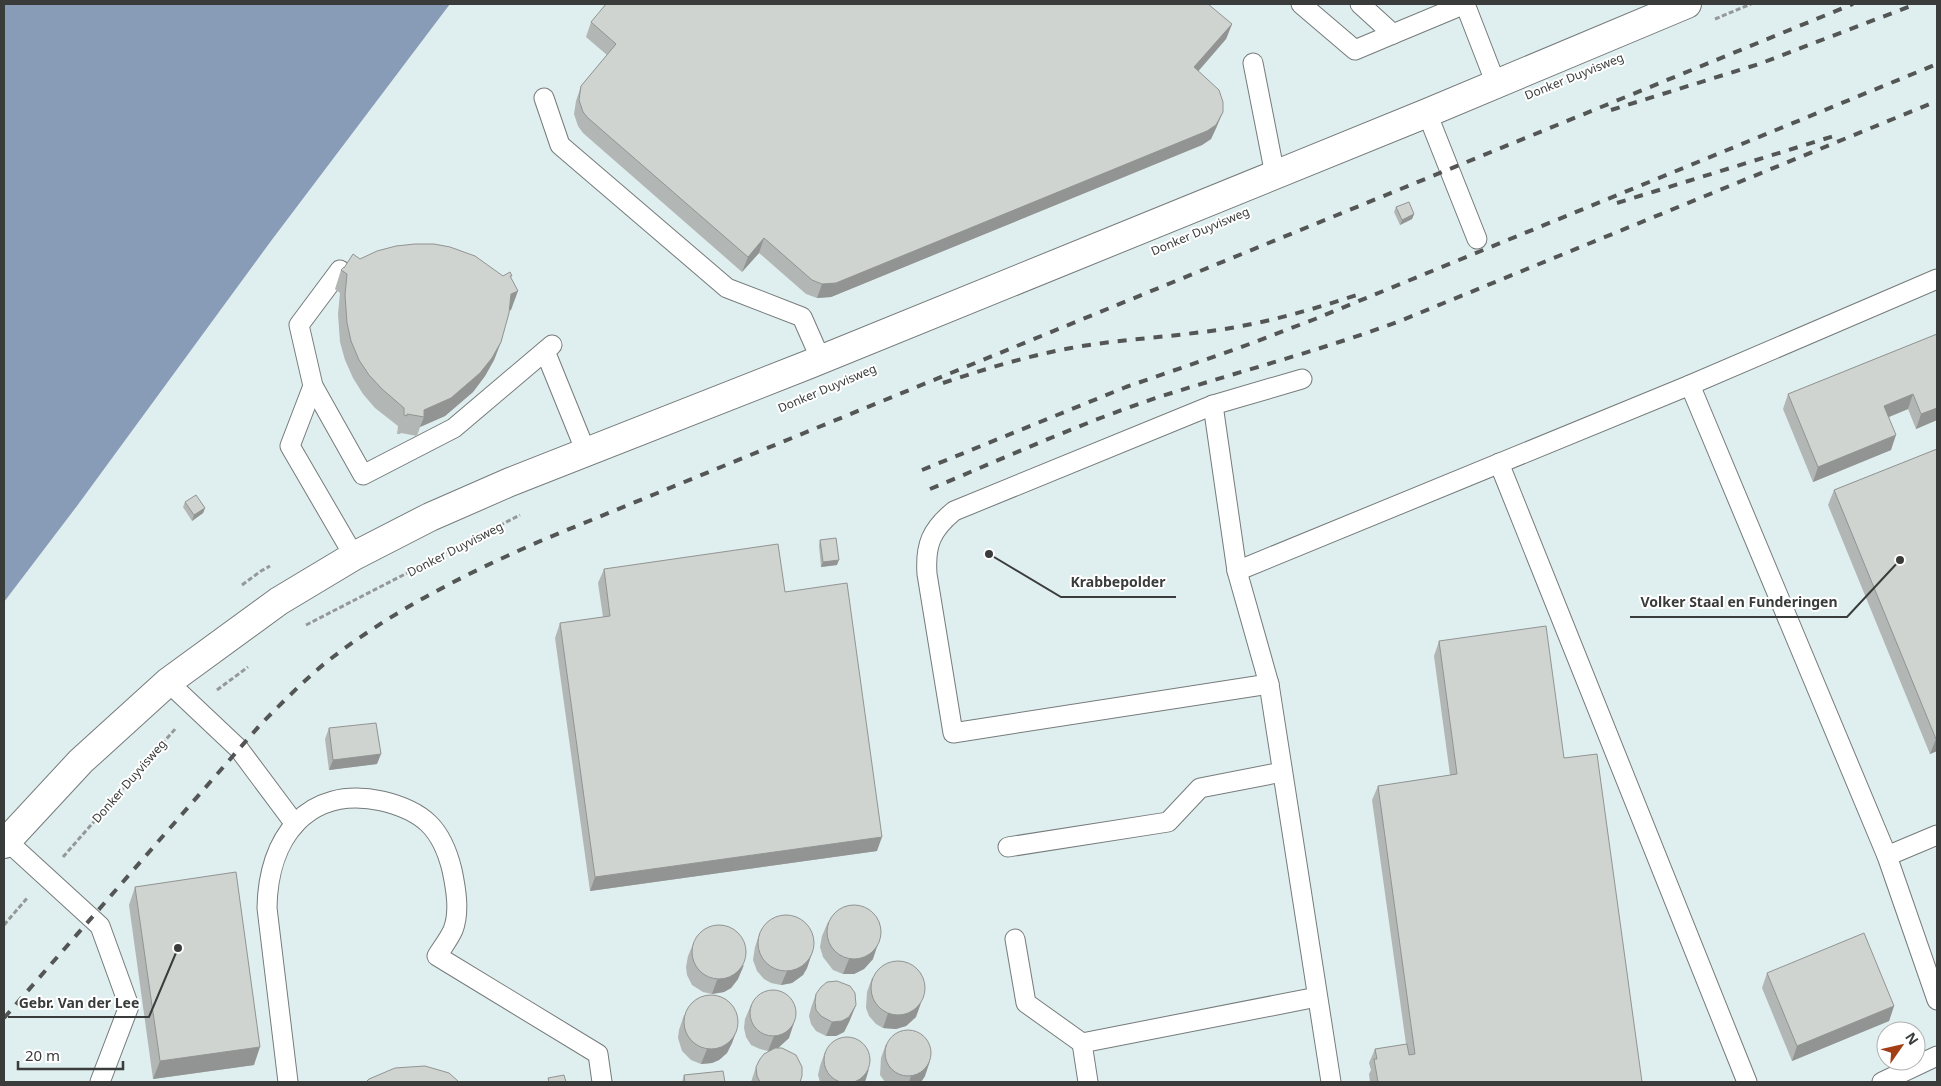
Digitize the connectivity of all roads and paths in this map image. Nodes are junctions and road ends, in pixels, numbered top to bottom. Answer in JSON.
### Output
{"nodes":[{"id":1,"x":1301,"y":4,"type":"edge"},
{"id":2,"x":1360,"y":4,"type":"edge"},
{"id":3,"x":1465,"y":4,"type":"edge"},
{"id":4,"x":1751,"y":4,"type":"edge"},
{"id":5,"x":1696,"y":13,"type":"edge"},
{"id":6,"x":1393,"y":34,"type":"junction"},
{"id":7,"x":1253,"y":63,"type":"dead end"},
{"id":8,"x":1496,"y":84,"type":"junction"},
{"id":9,"x":544,"y":98,"type":"dead end"},
{"id":10,"x":1427,"y":113,"type":"junction"},
{"id":11,"x":1275,"y":175,"type":"junction"},
{"id":12,"x":1477,"y":239,"type":"dead end"},
{"id":13,"x":340,"y":270,"type":"edge"},
{"id":14,"x":1937,"y":279,"type":"edge"},
{"id":15,"x":821,"y":360,"type":"junction"},
{"id":16,"x":1302,"y":378,"type":"dead end"},
{"id":17,"x":1690,"y":385,"type":"junction"},
{"id":18,"x":313,"y":386,"type":"junction"},
{"id":19,"x":1213,"y":405,"type":"junction"},
{"id":20,"x":586,"y":452,"type":"junction"},
{"id":21,"x":1499,"y":463,"type":"junction"},
{"id":22,"x":529,"y":512,"type":"dead end"},
{"id":23,"x":354,"y":556,"type":"junction"},
{"id":24,"x":1237,"y":571,"type":"junction"},
{"id":25,"x":298,"y":629,"type":"dead end"},
{"id":26,"x":250,"y":665,"type":"dead end"},
{"id":27,"x":168,"y":682,"type":"junction"},
{"id":28,"x":1269,"y":684,"type":"junction"},
{"id":29,"x":195,"y":706,"type":"junction"},
{"id":30,"x":1282,"y":772,"type":"junction"},
{"id":31,"x":295,"y":824,"type":"junction"},
{"id":32,"x":1937,"y":836,"type":"edge"},
{"id":33,"x":5,"y":842,"type":"edge"},
{"id":34,"x":1008,"y":847,"type":"dead end"},
{"id":35,"x":1887,"y":856,"type":"junction"},
{"id":36,"x":46,"y":877,"type":"junction"},
{"id":37,"x":4,"y":925,"type":"edge"},
{"id":38,"x":1015,"y":939,"type":"dead end"},
{"id":39,"x":1318,"y":997,"type":"junction"},
{"id":40,"x":1937,"y":1000,"type":"edge"},
{"id":41,"x":1082,"y":1043,"type":"junction"},
{"id":42,"x":1937,"y":1056,"type":"edge"},
{"id":43,"x":100,"y":1082,"type":"edge"},
{"id":44,"x":288,"y":1082,"type":"edge"},
{"id":45,"x":602,"y":1082,"type":"edge"},
{"id":46,"x":1088,"y":1082,"type":"edge"},
{"id":47,"x":1331,"y":1082,"type":"edge"},
{"id":48,"x":1748,"y":1082,"type":"edge"},
{"id":49,"x":1882,"y":1082,"type":"edge"}],
"edges":[{"from":1,"to":6,"type":"lane"},
{"from":2,"to":6,"type":"lane"},
{"from":3,"to":6,"type":"lane"},
{"from":3,"to":8,"type":"lane"},
{"from":4,"to":5,"type":"path"},
{"from":5,"to":8,"type":"street","name":"Donker Duyvisweg"},
{"from":7,"to":11,"type":"lane"},
{"from":8,"to":10,"type":"street","name":"Donker Duyvisweg"},
{"from":9,"to":15,"type":"lane"},
{"from":10,"to":11,"type":"street","name":"Donker Duyvisweg"},
{"from":10,"to":12,"type":"lane"},
{"from":11,"to":15,"type":"street","name":"Donker Duyvisweg"},
{"from":13,"to":18,"type":"lane"},
{"from":14,"to":17,"type":"lane"},
{"from":15,"to":20,"type":"street","name":"Donker Duyvisweg"},
{"from":16,"to":19,"type":"lane"},
{"from":17,"to":21,"type":"lane"},
{"from":17,"to":35,"type":"lane"},
{"from":18,"to":20,"type":"lane"},
{"from":18,"to":23,"type":"lane"},
{"from":19,"to":24,"type":"lane"},
{"from":19,"to":28,"type":"lane"},
{"from":20,"to":23,"type":"street","name":"Donker Duyvisweg"},
{"from":21,"to":24,"type":"lane"},
{"from":21,"to":48,"type":"lane"},
{"from":22,"to":25,"type":"path","name":"Donker Duyvisweg"},
{"from":23,"to":27,"type":"street","name":"Donker Duyvisweg"},
{"from":24,"to":28,"type":"lane"},
{"from":26,"to":29,"type":"path","name":"Donker Duyvisweg"},
{"from":27,"to":29,"type":"lane"},
{"from":27,"to":33,"type":"street","name":"Donker Duyvisweg"},
{"from":28,"to":30,"type":"lane"},
{"from":29,"to":31,"type":"lane"},
{"from":29,"to":36,"type":"path","name":"Donker Duyvisweg"},
{"from":30,"to":34,"type":"lane"},
{"from":30,"to":39,"type":"lane"},
{"from":31,"to":44,"type":"lane"},
{"from":31,"to":45,"type":"lane"},
{"from":32,"to":35,"type":"lane"},
{"from":33,"to":36,"type":"lane"},
{"from":35,"to":40,"type":"lane"},
{"from":36,"to":37,"type":"path","name":"Donker Duyvisweg"},
{"from":36,"to":43,"type":"lane"},
{"from":38,"to":41,"type":"lane"},
{"from":39,"to":41,"type":"lane"},
{"from":39,"to":47,"type":"lane"},
{"from":41,"to":46,"type":"lane"},
{"from":42,"to":49,"type":"lane"}]}
